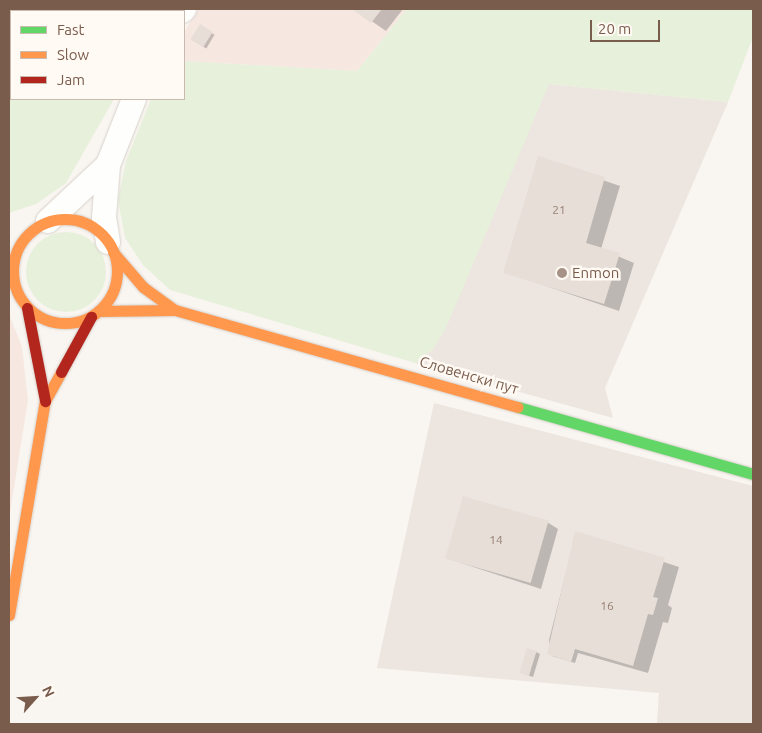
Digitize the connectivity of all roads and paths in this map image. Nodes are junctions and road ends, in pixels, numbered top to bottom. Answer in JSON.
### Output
{"nodes":[{"id":1,"x":134,"y":100,"type":"edge"},
{"id":2,"x":108,"y":165,"type":"junction"},
{"id":3,"x":48,"y":222,"type":"junction"},
{"id":4,"x":25,"y":237,"type":"junction"},
{"id":5,"x":9,"y":240,"type":"edge"},
{"id":6,"x":111,"y":247,"type":"junction"},
{"id":7,"x":12,"y":286,"type":"edge"},
{"id":8,"x":27,"y":308,"type":"junction"},
{"id":9,"x":174,"y":310,"type":"junction"},
{"id":10,"x":95,"y":314,"type":"junction"},
{"id":11,"x":45,"y":401,"type":"junction"},
{"id":12,"x":753,"y":474,"type":"edge"},
{"id":13,"x":9,"y":615,"type":"edge"}],
"edges":[{"from":1,"to":2,"type":"street"},
{"from":2,"to":3,"type":"street"},
{"from":2,"to":6,"type":"street"},
{"from":3,"to":4,"type":"main road"},
{"from":3,"to":6,"type":"main road"},
{"from":4,"to":5,"type":"main road"},
{"from":4,"to":7,"type":"main road"},
{"from":6,"to":9,"type":"main road","name":"Словенски пут"},
{"from":6,"to":10,"type":"main road"},
{"from":7,"to":8,"type":"main road"},
{"from":8,"to":10,"type":"main road"},
{"from":8,"to":11,"type":"main road"},
{"from":9,"to":10,"type":"main road","name":"Словенски пут"},
{"from":9,"to":12,"type":"main road","name":"Словенски пут"},
{"from":10,"to":11,"type":"main road"},
{"from":11,"to":13,"type":"main road"}]}
